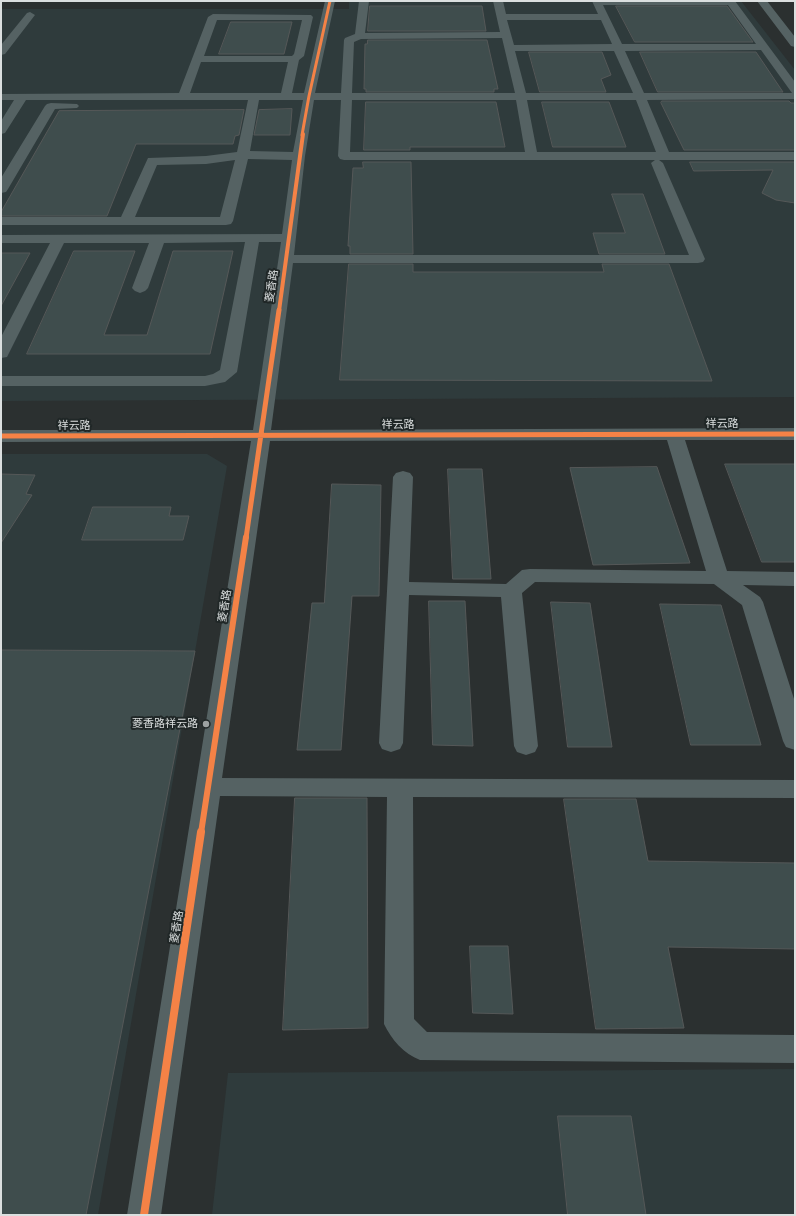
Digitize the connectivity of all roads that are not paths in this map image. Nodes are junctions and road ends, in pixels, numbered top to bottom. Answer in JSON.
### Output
{"nodes":[{"id":1,"x":330,"y":1,"type":"edge"},
{"id":2,"x":364,"y":1,"type":"edge"},
{"id":3,"x":498,"y":1,"type":"edge"},
{"id":4,"x":762,"y":1,"type":"edge"},
{"id":5,"x":597,"y":2,"type":"edge"},
{"id":6,"x":730,"y":2,"type":"edge"},
{"id":7,"x":503,"y":17,"type":"junction"},
{"id":8,"x":604,"y":17,"type":"junction"},
{"id":9,"x":9,"y":22,"type":"dead end"},
{"id":10,"x":507,"y":35,"type":"junction"},
{"id":11,"x":360,"y":36,"type":"junction"},
{"id":12,"x":795,"y":44,"type":"edge"},
{"id":13,"x":618,"y":47,"type":"junction"},
{"id":14,"x":765,"y":47,"type":"junction"},
{"id":15,"x":510,"y":48,"type":"junction"},
{"id":16,"x":1,"y":52,"type":"edge"},
{"id":17,"x":197,"y":59,"type":"junction"},
{"id":18,"x":294,"y":59,"type":"junction"},
{"id":19,"x":795,"y":90,"type":"edge"},
{"id":20,"x":183,"y":96,"type":"junction"},
{"id":21,"x":286,"y":96,"type":"junction"},
{"id":22,"x":309,"y":96,"type":"junction"},
{"id":23,"x":346,"y":96,"type":"junction"},
{"id":24,"x":520,"y":96,"type":"junction"},
{"id":25,"x":640,"y":96,"type":"junction"},
{"id":26,"x":795,"y":96,"type":"edge"},
{"id":27,"x":1,"y":97,"type":"edge"},
{"id":28,"x":22,"y":97,"type":"junction"},
{"id":29,"x":253,"y":101,"type":"junction"},
{"id":30,"x":1,"y":130,"type":"edge"},
{"id":31,"x":243,"y":156,"type":"junction"},
{"id":32,"x":298,"y":156,"type":"junction"},
{"id":33,"x":795,"y":156,"type":"edge"},
{"id":34,"x":532,"y":157,"type":"junction"},
{"id":35,"x":661,"y":160,"type":"junction"},
{"id":36,"x":1,"y":189,"type":"edge"},
{"id":37,"x":1,"y":221,"type":"edge"},
{"id":38,"x":126,"y":221,"type":"junction"},
{"id":39,"x":158,"y":238,"type":"junction"},
{"id":40,"x":253,"y":238,"type":"junction"},
{"id":41,"x":1,"y":239,"type":"edge"},
{"id":42,"x":59,"y":239,"type":"junction"},
{"id":43,"x":288,"y":249,"type":"junction"},
{"id":44,"x":140,"y":288,"type":"dead end"},
{"id":45,"x":1,"y":353,"type":"edge"},
{"id":46,"x":1,"y":381,"type":"edge"},
{"id":47,"x":674,"y":434,"type":"junction"},
{"id":48,"x":795,"y":434,"type":"edge"},
{"id":49,"x":261,"y":436,"type":"junction"},
{"id":50,"x":2,"y":438,"type":"edge"},
{"id":51,"x":403,"y":477,"type":"dead end"},
{"id":52,"x":718,"y":577,"type":"junction"},
{"id":53,"x":795,"y":579,"type":"edge"},
{"id":54,"x":398,"y":588,"type":"junction"},
{"id":55,"x":511,"y":591,"type":"junction"},
{"id":56,"x":795,"y":740,"type":"edge"},
{"id":57,"x":391,"y":743,"type":"dead end"},
{"id":58,"x":526,"y":746,"type":"dead end"},
{"id":59,"x":208,"y":787,"type":"junction"},
{"id":60,"x":400,"y":788,"type":"junction"},
{"id":61,"x":795,"y":789,"type":"edge"},
{"id":62,"x":795,"y":1049,"type":"edge"},
{"id":63,"x":144,"y":1215,"type":"edge"}],
"edges":[{"from":1,"to":22,"type":"street","name":"菱香路"},
{"from":2,"to":11,"type":"street"},
{"from":3,"to":7,"type":"street"},
{"from":4,"to":12,"type":"street"},
{"from":5,"to":6,"type":"street"},
{"from":5,"to":8,"type":"street"},
{"from":6,"to":14,"type":"street"},
{"from":7,"to":8,"type":"street"},
{"from":7,"to":10,"type":"street"},
{"from":8,"to":13,"type":"street"},
{"from":9,"to":16,"type":"street"},
{"from":10,"to":11,"type":"street"},
{"from":10,"to":15,"type":"street"},
{"from":11,"to":23,"type":"street"},
{"from":13,"to":14,"type":"street"},
{"from":13,"to":15,"type":"street"},
{"from":13,"to":25,"type":"street"},
{"from":14,"to":19,"type":"street"},
{"from":15,"to":24,"type":"street"},
{"from":17,"to":18,"type":"street"},
{"from":17,"to":18,"type":"street"},
{"from":17,"to":20,"type":"street"},
{"from":18,"to":21,"type":"street"},
{"from":20,"to":28,"type":"street"},
{"from":20,"to":29,"type":"street"},
{"from":21,"to":22,"type":"street"},
{"from":21,"to":29,"type":"street"},
{"from":22,"to":23,"type":"street"},
{"from":22,"to":32,"type":"street","name":"菱香路"},
{"from":23,"to":24,"type":"street"},
{"from":23,"to":34,"type":"street"},
{"from":24,"to":25,"type":"street"},
{"from":24,"to":34,"type":"street"},
{"from":25,"to":26,"type":"street"},
{"from":25,"to":35,"type":"street"},
{"from":27,"to":28,"type":"street"},
{"from":28,"to":30,"type":"street"},
{"from":29,"to":31,"type":"street"},
{"from":29,"to":36,"type":"street"},
{"from":31,"to":32,"type":"street"},
{"from":31,"to":38,"type":"street"},
{"from":31,"to":38,"type":"street"},
{"from":32,"to":43,"type":"street","name":"菱香路"},
{"from":33,"to":35,"type":"street"},
{"from":34,"to":35,"type":"street"},
{"from":35,"to":43,"type":"street"},
{"from":37,"to":38,"type":"street"},
{"from":39,"to":40,"type":"street"},
{"from":39,"to":42,"type":"street"},
{"from":39,"to":44,"type":"street"},
{"from":40,"to":43,"type":"street"},
{"from":40,"to":46,"type":"street"},
{"from":41,"to":42,"type":"street"},
{"from":42,"to":45,"type":"street"},
{"from":43,"to":49,"type":"street","name":"菱香路"},
{"from":47,"to":48,"type":"street","name":"祥云路"},
{"from":47,"to":49,"type":"street","name":"祥云路"},
{"from":47,"to":52,"type":"street"},
{"from":49,"to":50,"type":"street","name":"祥云路"},
{"from":49,"to":59,"type":"street","name":"菱香路"},
{"from":51,"to":54,"type":"street"},
{"from":52,"to":53,"type":"street"},
{"from":52,"to":55,"type":"street"},
{"from":52,"to":56,"type":"street"},
{"from":54,"to":55,"type":"street"},
{"from":54,"to":57,"type":"street"},
{"from":55,"to":58,"type":"street"},
{"from":59,"to":60,"type":"street"},
{"from":59,"to":63,"type":"street","name":"菱香路"},
{"from":60,"to":61,"type":"street"},
{"from":60,"to":62,"type":"street"}]}
